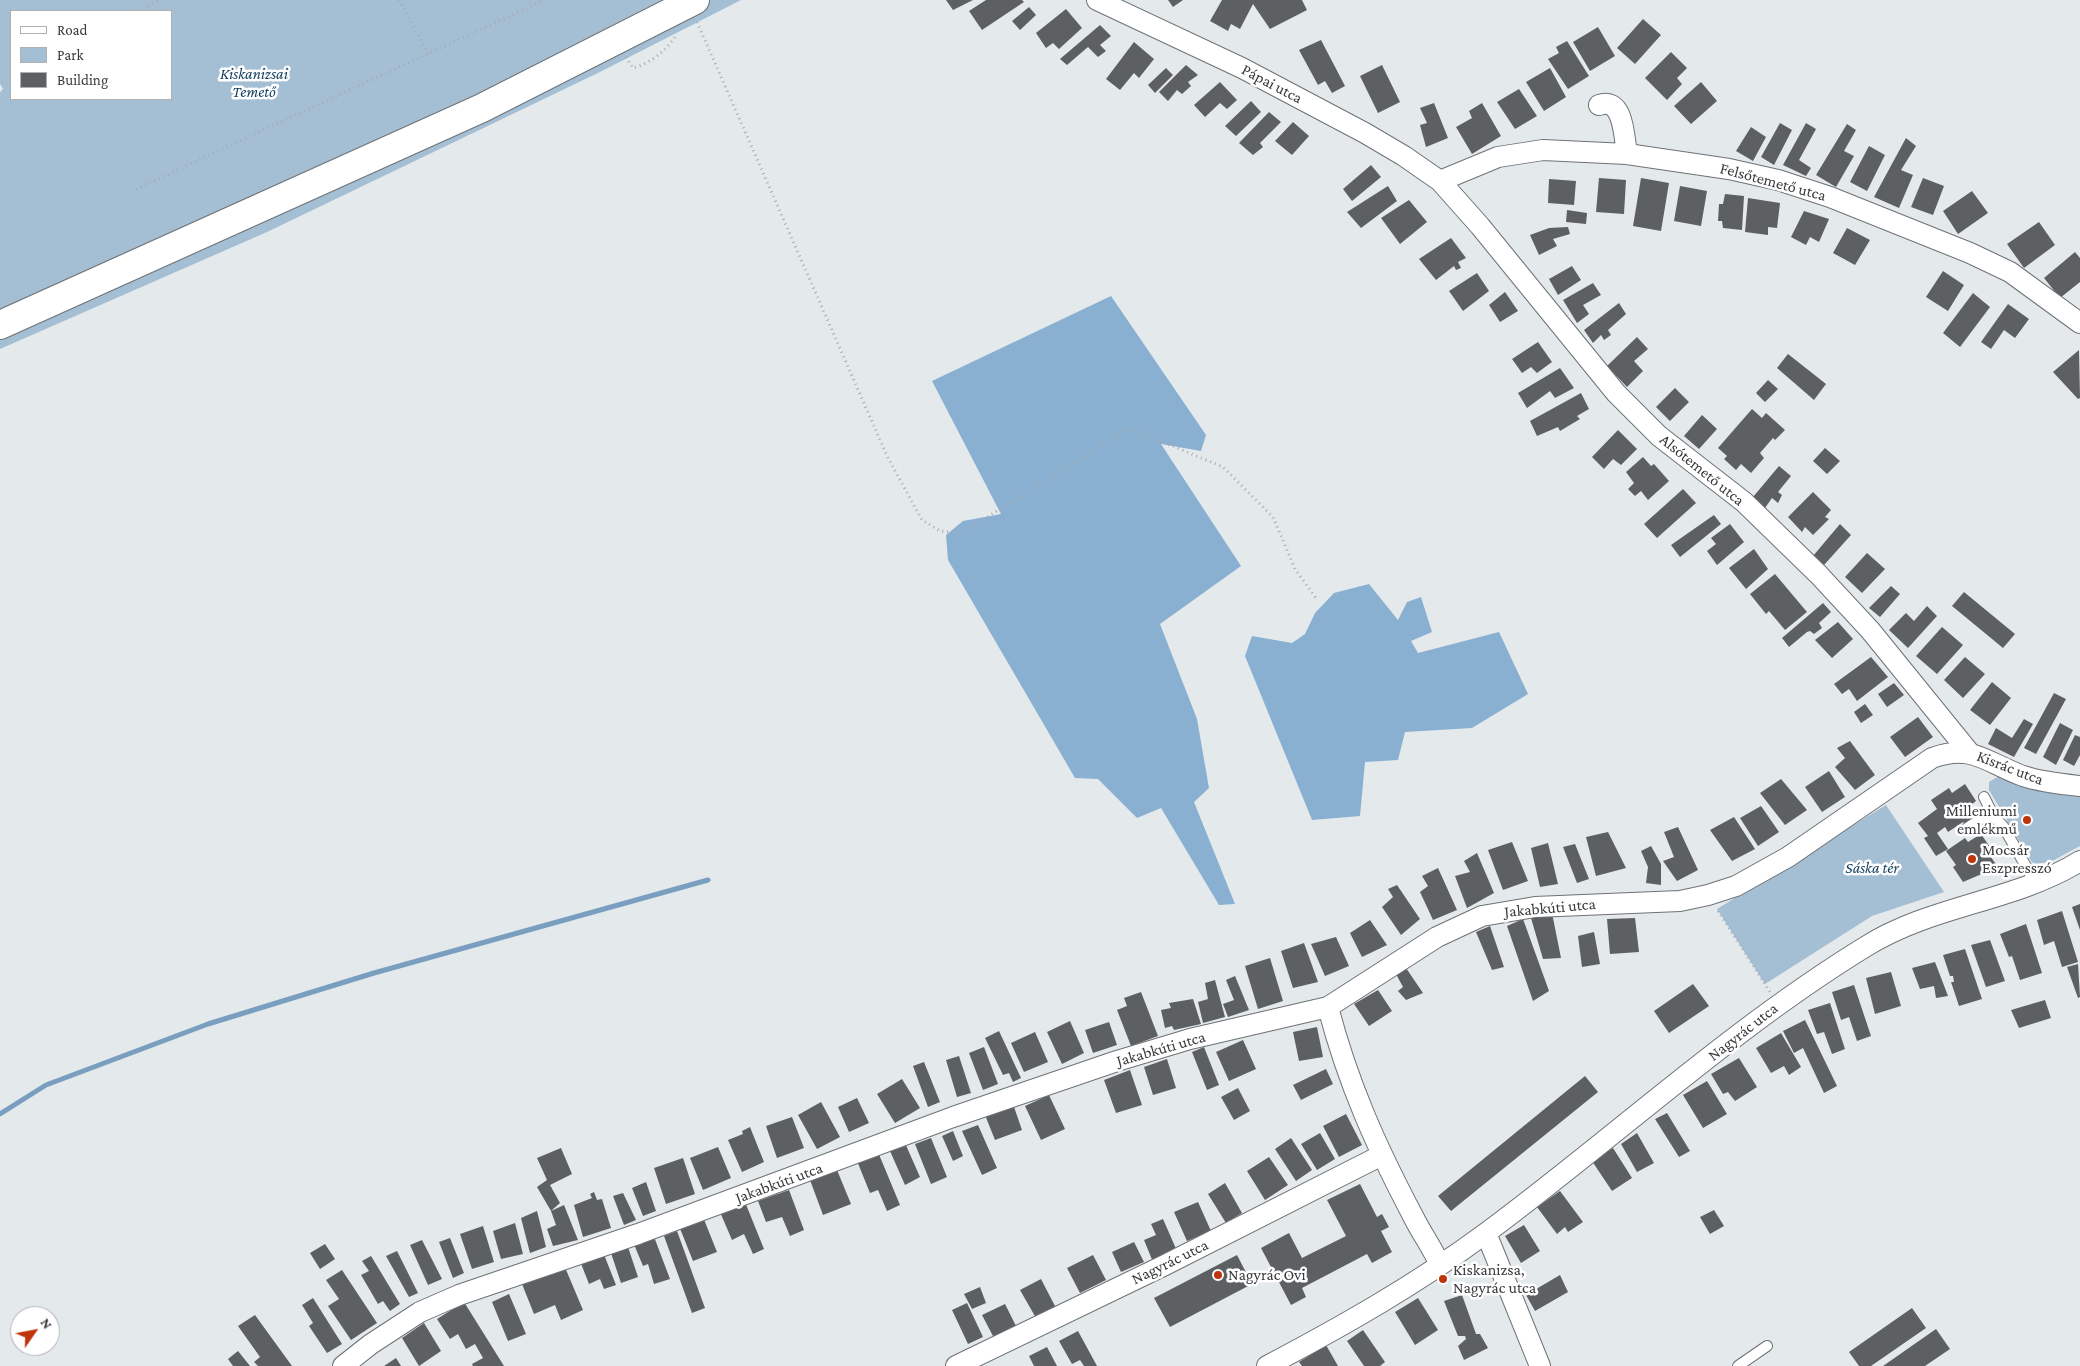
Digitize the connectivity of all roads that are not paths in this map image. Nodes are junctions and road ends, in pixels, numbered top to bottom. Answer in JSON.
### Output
{"nodes":[{"id":1,"x":1097,"y":0,"type":"edge"},
{"id":2,"x":695,"y":10,"type":"edge"},
{"id":3,"x":1599,"y":105,"type":"dead end"},
{"id":4,"x":1627,"y":154,"type":"junction"},
{"id":5,"x":1440,"y":181,"type":"junction"},
{"id":6,"x":2080,"y":323,"type":"edge"},
{"id":7,"x":0,"y":325,"type":"edge"},
{"id":8,"x":1969,"y":752,"type":"junction"},
{"id":9,"x":2080,"y":786,"type":"edge"},
{"id":10,"x":1984,"y":796,"type":"dead end"},
{"id":11,"x":1994,"y":817,"type":"junction"},
{"id":12,"x":1968,"y":828,"type":"dead end"},
{"id":13,"x":2080,"y":861,"type":"edge"},
{"id":14,"x":2036,"y":884,"type":"junction"},
{"id":15,"x":1328,"y":1007,"type":"junction"},
{"id":16,"x":1382,"y":1155,"type":"junction"},
{"id":17,"x":1486,"y":1233,"type":"junction"},
{"id":18,"x":1440,"y":1265,"type":"junction"},
{"id":19,"x":1767,"y":1346,"type":"dead end"},
{"id":20,"x":343,"y":1366,"type":"edge"},
{"id":21,"x":956,"y":1366,"type":"edge"},
{"id":22,"x":1267,"y":1366,"type":"edge"},
{"id":23,"x":1540,"y":1366,"type":"edge"},
{"id":24,"x":1738,"y":1366,"type":"edge"}],
"edges":[{"from":1,"to":5,"type":"street","name":"Pápai utca"},
{"from":2,"to":7,"type":"main road"},
{"from":3,"to":4,"type":"street"},
{"from":4,"to":5,"type":"street","name":"Felsőtemető utca"},
{"from":4,"to":6,"type":"street","name":"Felsőtemető utca"},
{"from":5,"to":8,"type":"street","name":"Alsótemető utca"},
{"from":8,"to":9,"type":"street","name":"Kisrác utca"},
{"from":8,"to":15,"type":"street","name":"Jakabkúti utca"},
{"from":10,"to":11,"type":"lane"},
{"from":11,"to":12,"type":"lane"},
{"from":11,"to":14,"type":"lane"},
{"from":13,"to":14,"type":"street","name":"Nagyrác utca"},
{"from":14,"to":17,"type":"street","name":"Nagyrác utca"},
{"from":15,"to":16,"type":"street"},
{"from":15,"to":20,"type":"street","name":"Jakabkúti utca"},
{"from":16,"to":18,"type":"street"},
{"from":16,"to":21,"type":"street","name":"Nagyrác utca"},
{"from":17,"to":18,"type":"street","name":"Nagyrác utca"},
{"from":17,"to":23,"type":"street"},
{"from":18,"to":22,"type":"street","name":"Nagyrác utca"},
{"from":19,"to":24,"type":"lane"}]}
